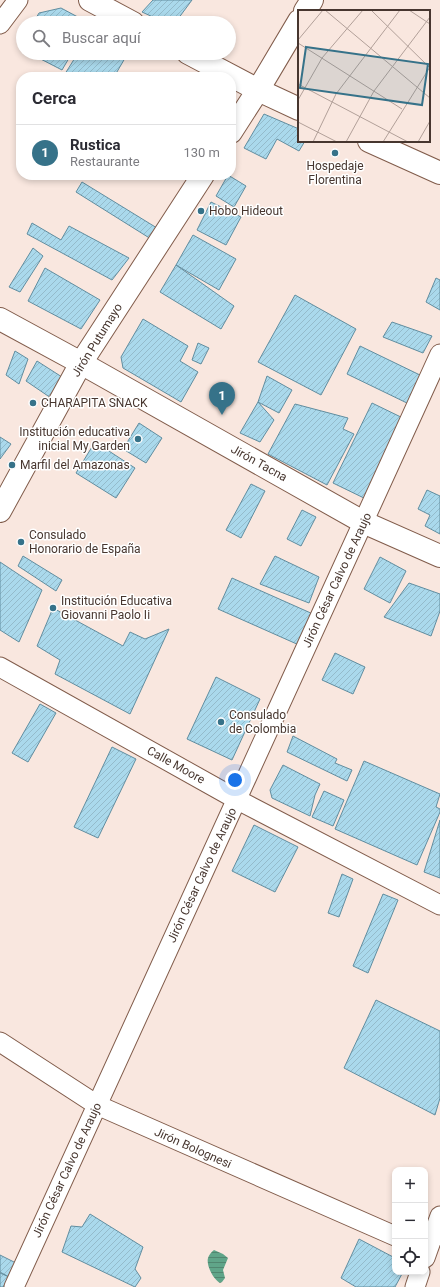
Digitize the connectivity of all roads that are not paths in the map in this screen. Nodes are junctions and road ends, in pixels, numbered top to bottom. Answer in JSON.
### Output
{"nodes":[{"id":1,"x":18,"y":0,"type":"edge"},
{"id":2,"x":90,"y":0,"type":"edge"},
{"id":3,"x":312,"y":0,"type":"edge"},
{"id":4,"x":306,"y":10,"type":"edge"},
{"id":5,"x":119,"y":16,"type":"edge"},
{"id":6,"x":298,"y":23,"type":"edge"},
{"id":7,"x":0,"y":24,"type":"edge"},
{"id":8,"x":201,"y":60,"type":"edge"},
{"id":9,"x":224,"y":72,"type":"edge"},
{"id":10,"x":236,"y":78,"type":"edge"},
{"id":11,"x":258,"y":90,"type":"junction"},
{"id":12,"x":298,"y":109,"type":"edge"},
{"id":13,"x":236,"y":124,"type":"edge"},
{"id":14,"x":371,"y":142,"type":"edge"},
{"id":15,"x":440,"y":173,"type":"edge"},
{"id":16,"x":200,"y":180,"type":"edge"},
{"id":17,"x":0,"y":319,"type":"edge"},
{"id":18,"x":440,"y":354,"type":"edge"},
{"id":19,"x":81,"y":363,"type":"junction"},
{"id":20,"x":0,"y":511,"type":"edge"},
{"id":21,"x":363,"y":522,"type":"junction"},
{"id":22,"x":440,"y":556,"type":"edge"},
{"id":23,"x":0,"y":667,"type":"edge"},
{"id":24,"x":236,"y":799,"type":"junction"},
{"id":25,"x":440,"y":905,"type":"edge"},
{"id":26,"x":0,"y":1042,"type":"edge"},
{"id":27,"x":97,"y":1105,"type":"junction"},
{"id":28,"x":440,"y":1216,"type":"edge"},
{"id":29,"x":392,"y":1235,"type":"edge"},
{"id":30,"x":429,"y":1253,"type":"edge"},
{"id":31,"x":419,"y":1275,"type":"edge"},
{"id":32,"x":14,"y":1287,"type":"edge"},
{"id":33,"x":415,"y":1287,"type":"edge"}],
"edges":[{"from":1,"to":7,"type":"street"},
{"from":2,"to":5,"type":"street"},
{"from":3,"to":4,"type":"street"},
{"from":6,"to":11,"type":"street"},
{"from":8,"to":9,"type":"street"},
{"from":10,"to":11,"type":"street"},
{"from":11,"to":12,"type":"street"},
{"from":11,"to":13,"type":"street"},
{"from":14,"to":15,"type":"street"},
{"from":16,"to":19,"type":"street","name":"Jirón Putumayo"},
{"from":17,"to":19,"type":"street","name":"Jirón Tacna"},
{"from":18,"to":21,"type":"street","name":"Jirón César Calvo de Araujo"},
{"from":19,"to":20,"type":"street","name":"Jirón Putumayo"},
{"from":19,"to":21,"type":"street","name":"Jirón Tacna"},
{"from":21,"to":22,"type":"street","name":"Jirón Tacna"},
{"from":21,"to":24,"type":"street","name":"Jirón César Calvo de Araujo"},
{"from":23,"to":24,"type":"street","name":"Calle Moore"},
{"from":24,"to":25,"type":"street","name":"Calle Moore"},
{"from":24,"to":27,"type":"street","name":"Jirón César Calvo de Araujo"},
{"from":26,"to":27,"type":"street","name":"Jirón Bolognesi"},
{"from":27,"to":29,"type":"street","name":"Jirón Bolognesi"},
{"from":27,"to":32,"type":"street","name":"Jirón César Calvo de Araujo"},
{"from":28,"to":30,"type":"street"},
{"from":31,"to":33,"type":"street"}]}
